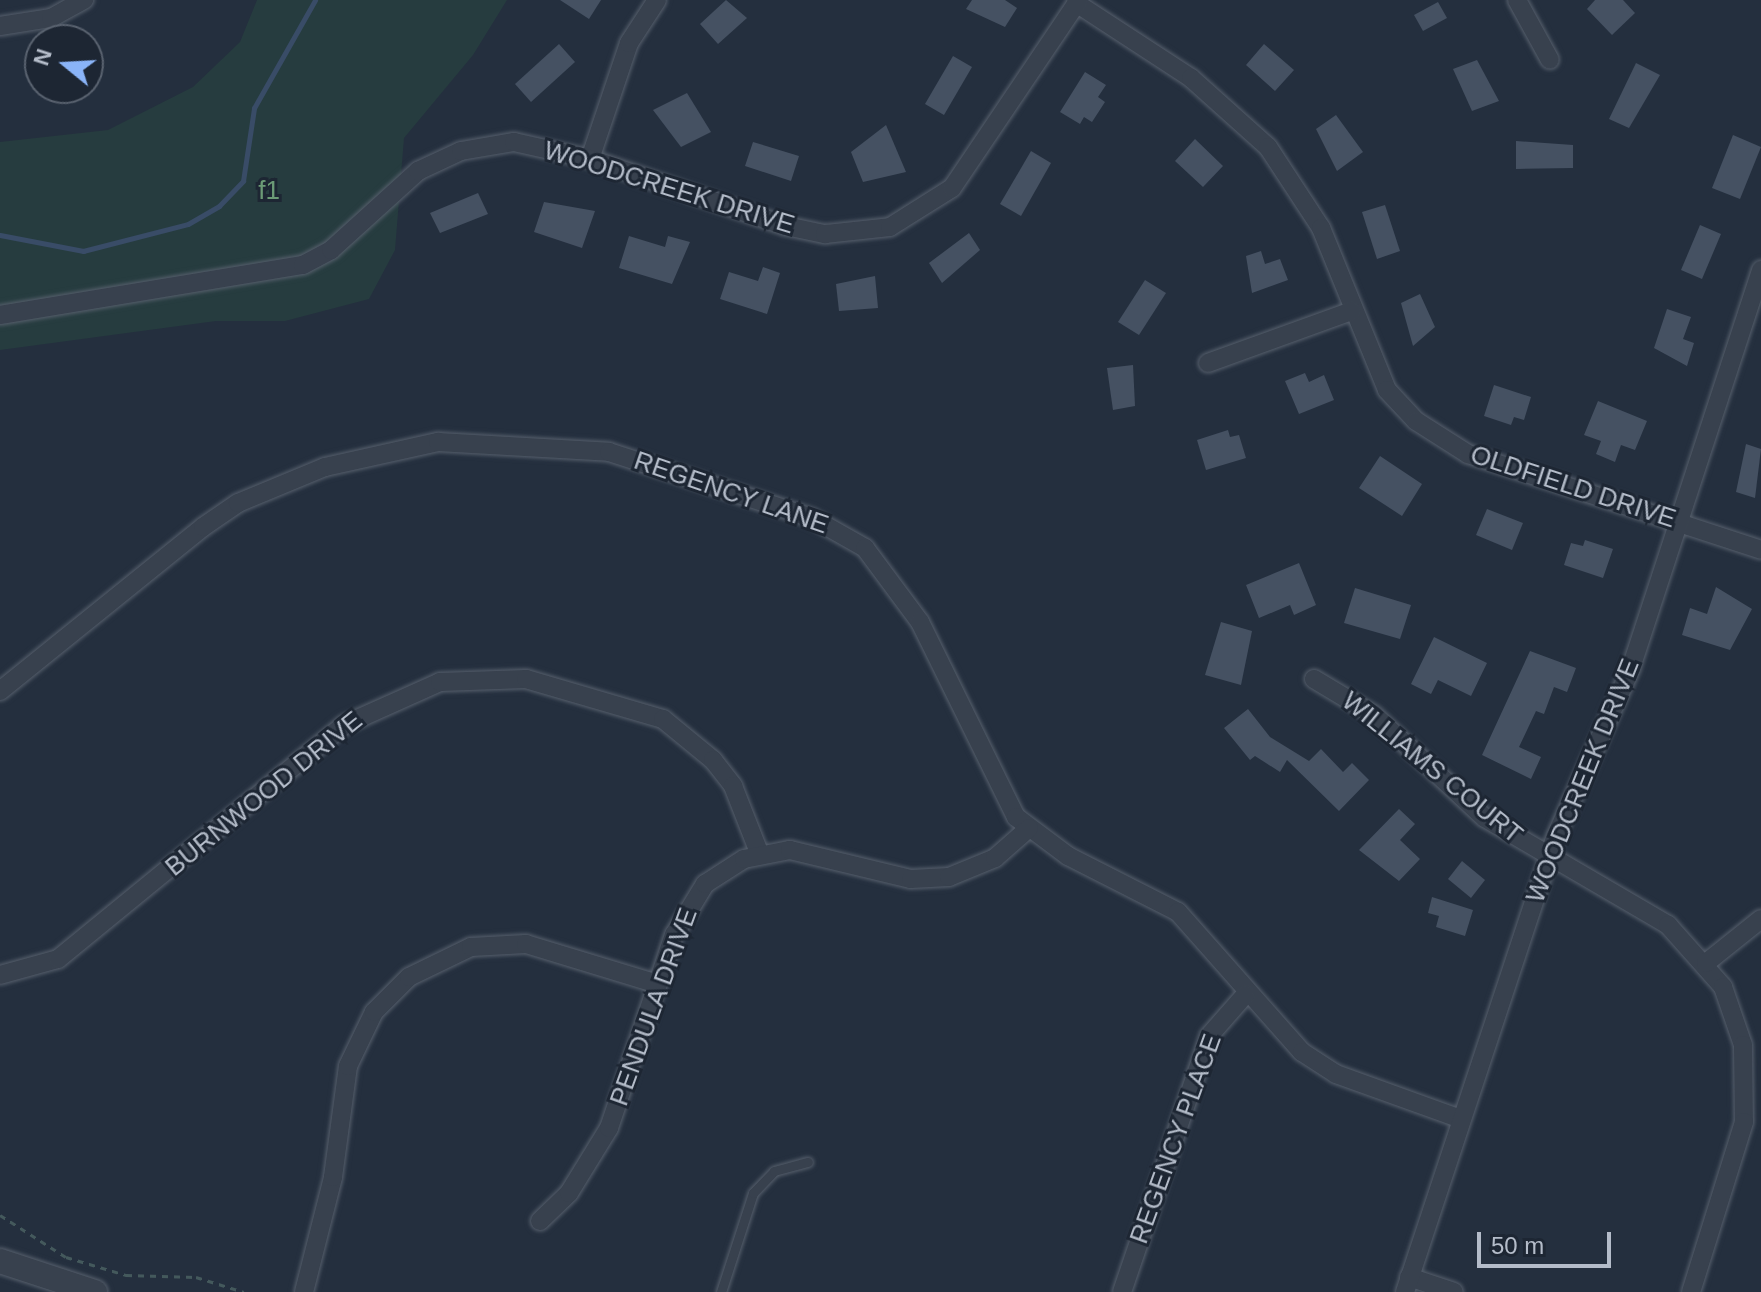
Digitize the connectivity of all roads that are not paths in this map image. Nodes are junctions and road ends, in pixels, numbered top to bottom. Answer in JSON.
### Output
{"nodes":[{"id":1,"x":84,"y":0,"type":"edge"},
{"id":2,"x":657,"y":0,"type":"edge"},
{"id":3,"x":1517,"y":0,"type":"edge"},
{"id":4,"x":1078,"y":2,"type":"edge"},
{"id":5,"x":0,"y":26,"type":"edge"},
{"id":6,"x":1550,"y":60,"type":"dead end"},
{"id":7,"x":590,"y":159,"type":"junction"},
{"id":8,"x":1761,"y":270,"type":"edge"},
{"id":9,"x":1352,"y":311,"type":"junction"},
{"id":10,"x":0,"y":315,"type":"edge"},
{"id":11,"x":1208,"y":363,"type":"dead end"},
{"id":12,"x":1679,"y":522,"type":"junction"},
{"id":13,"x":1761,"y":550,"type":"edge"},
{"id":14,"x":1314,"y":679,"type":"dead end"},
{"id":15,"x":0,"y":691,"type":"edge"},
{"id":16,"x":1029,"y":828,"type":"junction"},
{"id":17,"x":760,"y":855,"type":"junction"},
{"id":18,"x":1549,"y":857,"type":"junction"},
{"id":19,"x":1761,"y":919,"type":"edge"},
{"id":20,"x":1706,"y":963,"type":"junction"},
{"id":21,"x":0,"y":975,"type":"edge"},
{"id":22,"x":658,"y":984,"type":"junction"},
{"id":23,"x":1245,"y":995,"type":"junction"},
{"id":24,"x":1461,"y":1119,"type":"junction"},
{"id":25,"x":808,"y":1162,"type":"dead end"},
{"id":26,"x":540,"y":1221,"type":"dead end"},
{"id":27,"x":0,"y":1261,"type":"edge"},
{"id":28,"x":1407,"y":1285,"type":"edge"},
{"id":29,"x":95,"y":1292,"type":"edge"},
{"id":30,"x":304,"y":1292,"type":"edge"},
{"id":31,"x":721,"y":1292,"type":"edge"},
{"id":32,"x":1122,"y":1292,"type":"edge"},
{"id":33,"x":1454,"y":1292,"type":"edge"},
{"id":34,"x":1691,"y":1292,"type":"edge"}],
"edges":[{"from":1,"to":5,"type":"street"},
{"from":2,"to":7,"type":"street"},
{"from":3,"to":6,"type":"street"},
{"from":4,"to":7,"type":"street","name":"WOODCREEK DRIVE"},
{"from":4,"to":9,"type":"street","name":"OLDFIELD DRIVE"},
{"from":7,"to":10,"type":"street","name":"WOODCREEK DRIVE"},
{"from":8,"to":12,"type":"street","name":"WOODCREEK DRIVE"},
{"from":9,"to":11,"type":"street"},
{"from":9,"to":12,"type":"street","name":"OLDFIELD DRIVE"},
{"from":12,"to":13,"type":"street","name":"OLDFIELD DRIVE"},
{"from":12,"to":18,"type":"street","name":"WOODCREEK DRIVE"},
{"from":14,"to":18,"type":"street","name":"WILLIAMS COURT"},
{"from":15,"to":16,"type":"street","name":"REGENCY LANE"},
{"from":16,"to":17,"type":"street","name":"PENDULA DRIVE"},
{"from":16,"to":23,"type":"street","name":"REGENCY LANE"},
{"from":17,"to":21,"type":"street","name":"BURNWOOD DRIVE"},
{"from":17,"to":22,"type":"street","name":"PENDULA DRIVE"},
{"from":18,"to":20,"type":"street","name":"WILLIAMS COURT"},
{"from":18,"to":24,"type":"street","name":"WOODCREEK DRIVE"},
{"from":19,"to":20,"type":"street"},
{"from":20,"to":34,"type":"street"},
{"from":22,"to":26,"type":"street","name":"PENDULA DRIVE"},
{"from":22,"to":30,"type":"street"},
{"from":23,"to":24,"type":"street","name":"REGENCY LANE"},
{"from":23,"to":32,"type":"street","name":"REGENCY PLACE"},
{"from":24,"to":28,"type":"street","name":"WOODCREEK DRIVE"},
{"from":25,"to":31,"type":"lane"},
{"from":27,"to":29,"type":"street"},
{"from":28,"to":33,"type":"street"}]}
